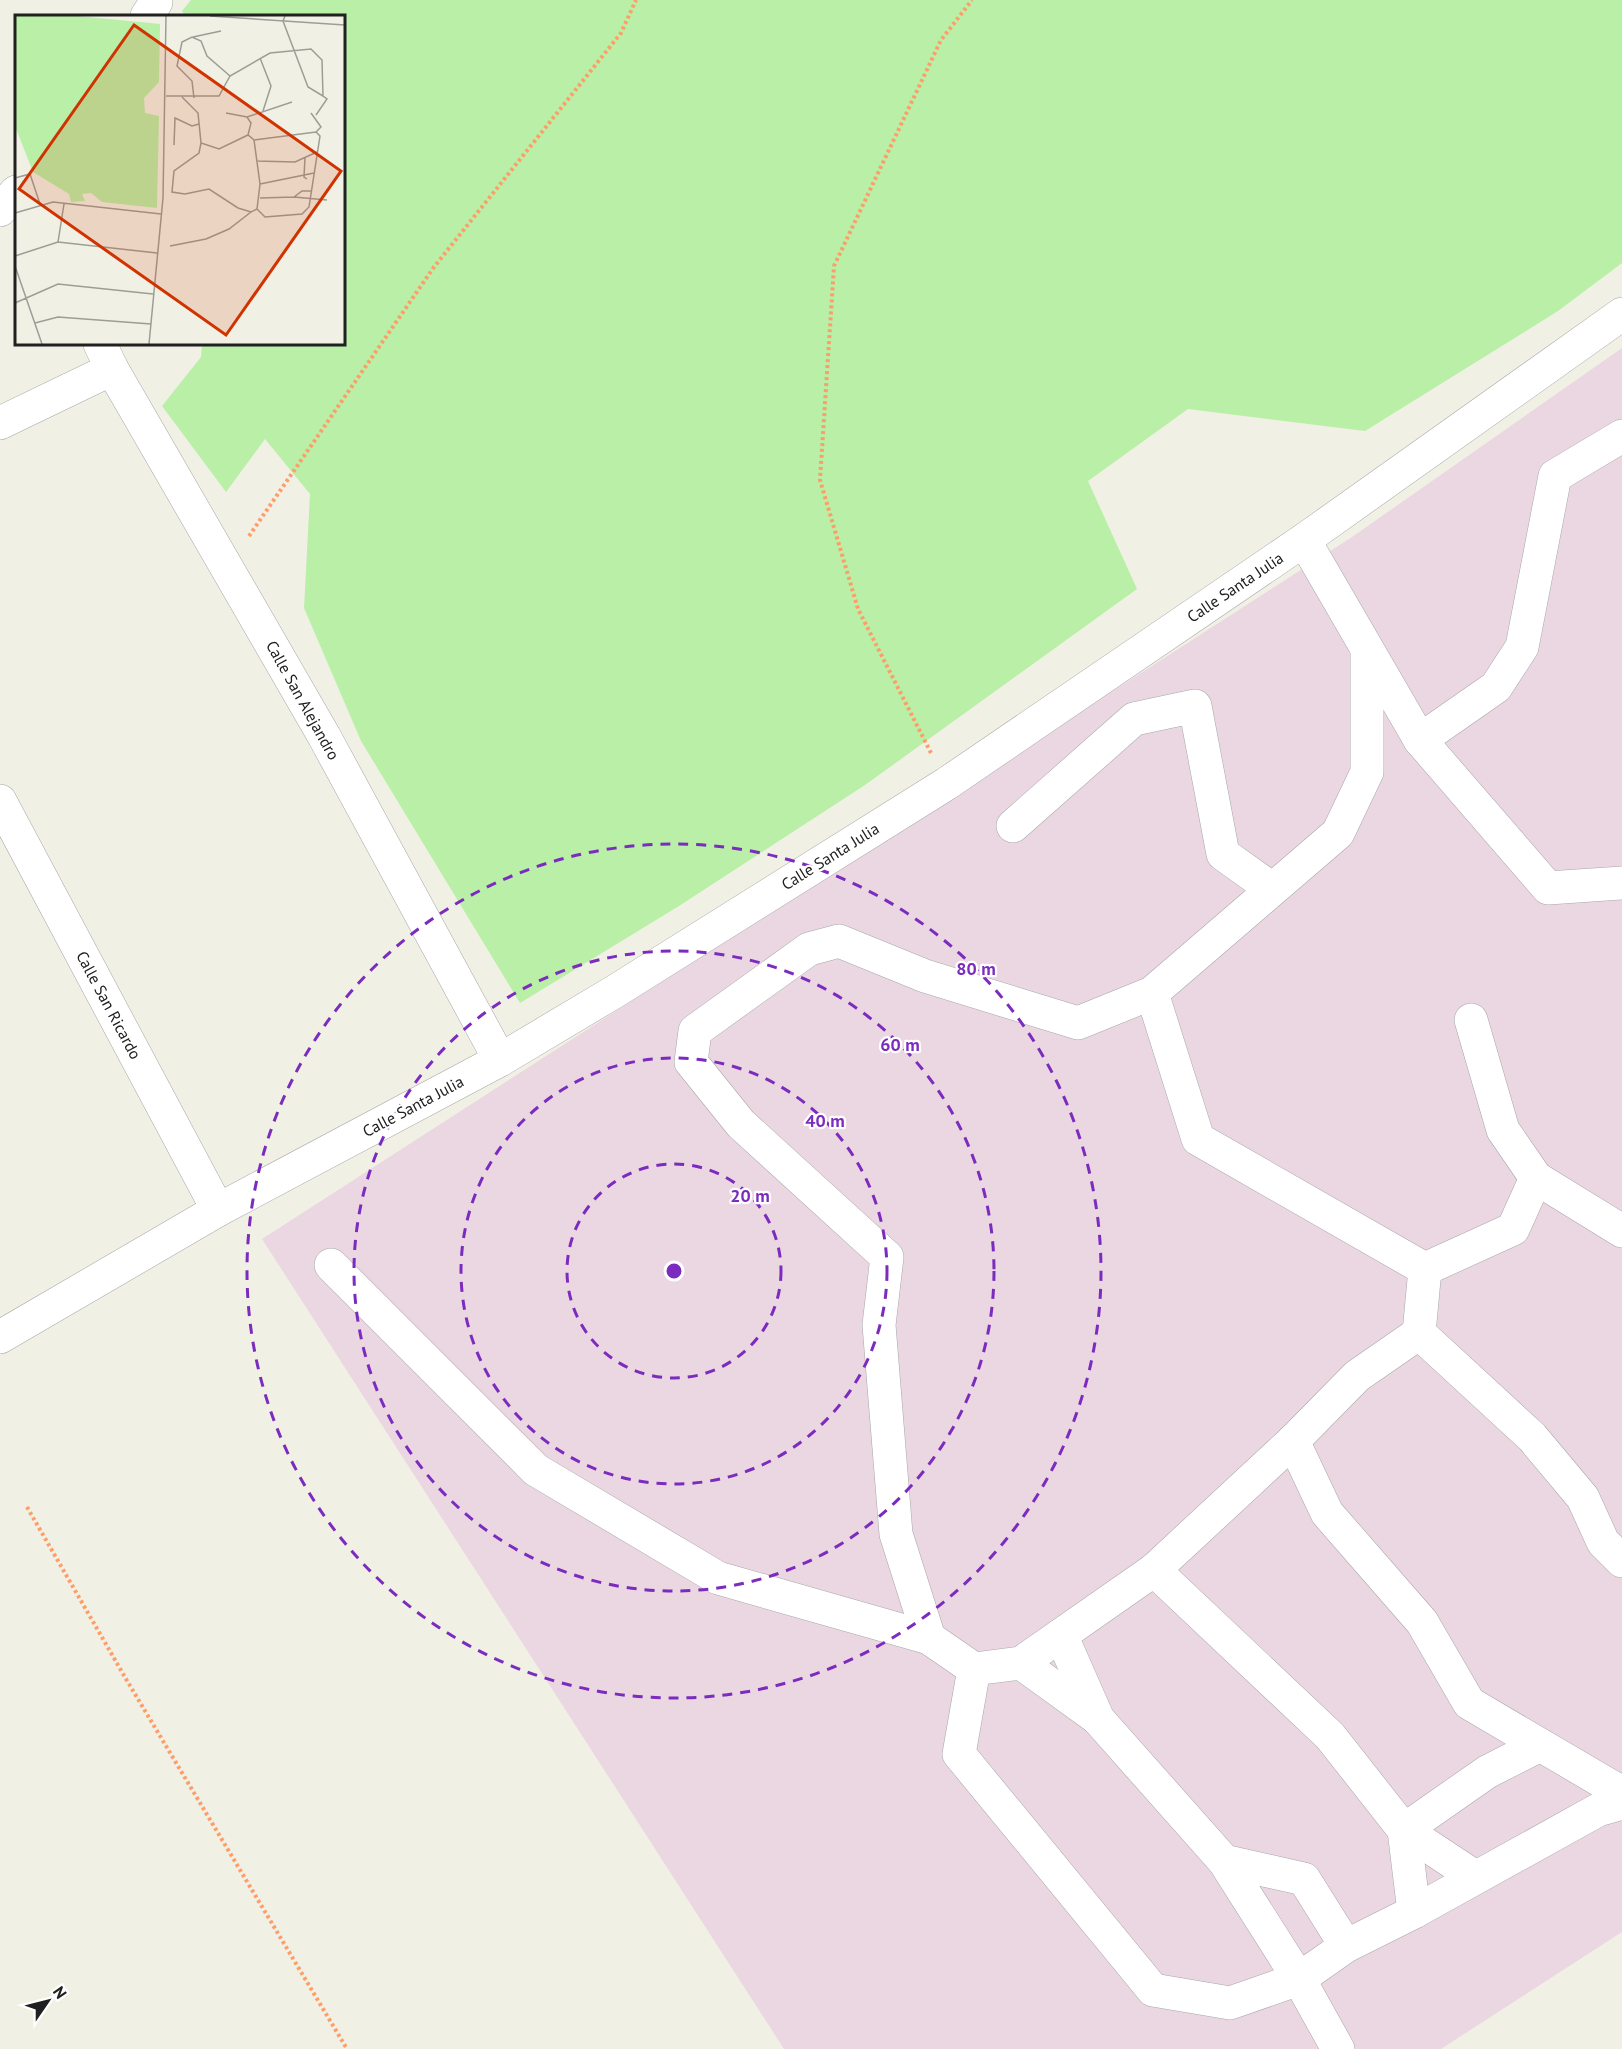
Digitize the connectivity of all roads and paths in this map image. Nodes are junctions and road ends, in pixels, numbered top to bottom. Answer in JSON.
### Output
{"nodes":[{"id":1,"x":636,"y":0,"type":"edge"},
{"id":2,"x":972,"y":0,"type":"edge"},
{"id":3,"x":15,"y":193,"type":"edge"},
{"id":4,"x":0,"y":211,"type":"edge"},
{"id":5,"x":15,"y":227,"type":"edge"},
{"id":6,"x":1622,"y":314,"type":"edge"},
{"id":7,"x":106,"y":356,"type":"edge"},
{"id":8,"x":0,"y":423,"type":"edge"},
{"id":9,"x":1622,"y":436,"type":"edge"},
{"id":10,"x":1304,"y":540,"type":"junction"},
{"id":11,"x":228,"y":566,"type":"junction"},
{"id":12,"x":1367,"y":650,"type":"junction"},
{"id":13,"x":1420,"y":740,"type":"junction"},
{"id":14,"x":946,"y":784,"type":"junction"},
{"id":15,"x":0,"y":801,"type":"edge"},
{"id":16,"x":1013,"y":826,"type":"dead end"},
{"id":17,"x":1622,"y":883,"type":"edge"},
{"id":18,"x":1272,"y":889,"type":"junction"},
{"id":19,"x":1152,"y":993,"type":"junction"},
{"id":20,"x":1471,"y":1020,"type":"dead end"},
{"id":21,"x":500,"y":1060,"type":"junction"},
{"id":22,"x":1536,"y":1178,"type":"junction"},
{"id":23,"x":218,"y":1210,"type":"junction"},
{"id":24,"x":1622,"y":1231,"type":"edge"},
{"id":25,"x":331,"y":1264,"type":"dead end"},
{"id":26,"x":1425,"y":1269,"type":"junction"},
{"id":27,"x":1419,"y":1333,"type":"junction"},
{"id":28,"x":0,"y":1337,"type":"edge"},
{"id":29,"x":1293,"y":1440,"type":"junction"},
{"id":30,"x":27,"y":1507,"type":"dead end"},
{"id":31,"x":1622,"y":1561,"type":"edge"},
{"id":32,"x":1154,"y":1570,"type":"junction"},
{"id":33,"x":1061,"y":1635,"type":"junction"},
{"id":34,"x":928,"y":1638,"type":"junction"},
{"id":35,"x":1021,"y":1663,"type":"junction"},
{"id":36,"x":974,"y":1669,"type":"junction"},
{"id":37,"x":1098,"y":1719,"type":"junction"},
{"id":38,"x":1540,"y":1745,"type":"junction"},
{"id":39,"x":1622,"y":1793,"type":"edge"},
{"id":40,"x":1622,"y":1803,"type":"edge"},
{"id":41,"x":1404,"y":1830,"type":"junction"},
{"id":42,"x":1224,"y":1861,"type":"junction"},
{"id":43,"x":1475,"y":1877,"type":"junction"},
{"id":44,"x":1413,"y":1912,"type":"junction"},
{"id":45,"x":1346,"y":1946,"type":"junction"},
{"id":46,"x":1299,"y":1979,"type":"junction"},
{"id":47,"x":347,"y":2049,"type":"edge"},
{"id":48,"x":1338,"y":2049,"type":"edge"}],
"edges":[{"from":1,"to":11,"type":"path"},
{"from":2,"to":14,"type":"path"},
{"from":3,"to":4,"type":"street"},
{"from":4,"to":5,"type":"street"},
{"from":6,"to":10,"type":"street","name":"Calle Santa Julia"},
{"from":7,"to":8,"type":"street"},
{"from":7,"to":11,"type":"street","name":"Calle San Alejandro"},
{"from":9,"to":13,"type":"street"},
{"from":10,"to":12,"type":"street"},
{"from":10,"to":14,"type":"street","name":"Calle Santa Julia"},
{"from":11,"to":21,"type":"street","name":"Calle San Alejandro"},
{"from":12,"to":13,"type":"street"},
{"from":12,"to":18,"type":"street"},
{"from":13,"to":17,"type":"street"},
{"from":14,"to":21,"type":"street","name":"Calle Santa Julia"},
{"from":15,"to":23,"type":"street","name":"Calle San Ricardo"},
{"from":16,"to":18,"type":"street"},
{"from":18,"to":19,"type":"street"},
{"from":19,"to":26,"type":"street"},
{"from":19,"to":34,"type":"street"},
{"from":20,"to":22,"type":"street"},
{"from":21,"to":23,"type":"street","name":"Calle Santa Julia"},
{"from":22,"to":24,"type":"street"},
{"from":22,"to":26,"type":"street"},
{"from":23,"to":28,"type":"street","name":"Calle Santa Julia"},
{"from":25,"to":34,"type":"street"},
{"from":26,"to":27,"type":"street"},
{"from":27,"to":29,"type":"street"},
{"from":27,"to":31,"type":"street"},
{"from":29,"to":32,"type":"street"},
{"from":29,"to":38,"type":"street"},
{"from":30,"to":47,"type":"path"},
{"from":32,"to":33,"type":"street"},
{"from":32,"to":41,"type":"street"},
{"from":33,"to":35,"type":"street"},
{"from":33,"to":37,"type":"street"},
{"from":34,"to":36,"type":"street"},
{"from":35,"to":36,"type":"street"},
{"from":35,"to":37,"type":"street"},
{"from":36,"to":46,"type":"street"},
{"from":37,"to":42,"type":"street"},
{"from":38,"to":39,"type":"street"},
{"from":38,"to":41,"type":"street"},
{"from":40,"to":43,"type":"street"},
{"from":41,"to":43,"type":"street"},
{"from":41,"to":44,"type":"street"},
{"from":42,"to":45,"type":"street"},
{"from":42,"to":46,"type":"street"},
{"from":43,"to":44,"type":"street"},
{"from":44,"to":45,"type":"street"},
{"from":45,"to":46,"type":"street"},
{"from":46,"to":48,"type":"street"}]}
